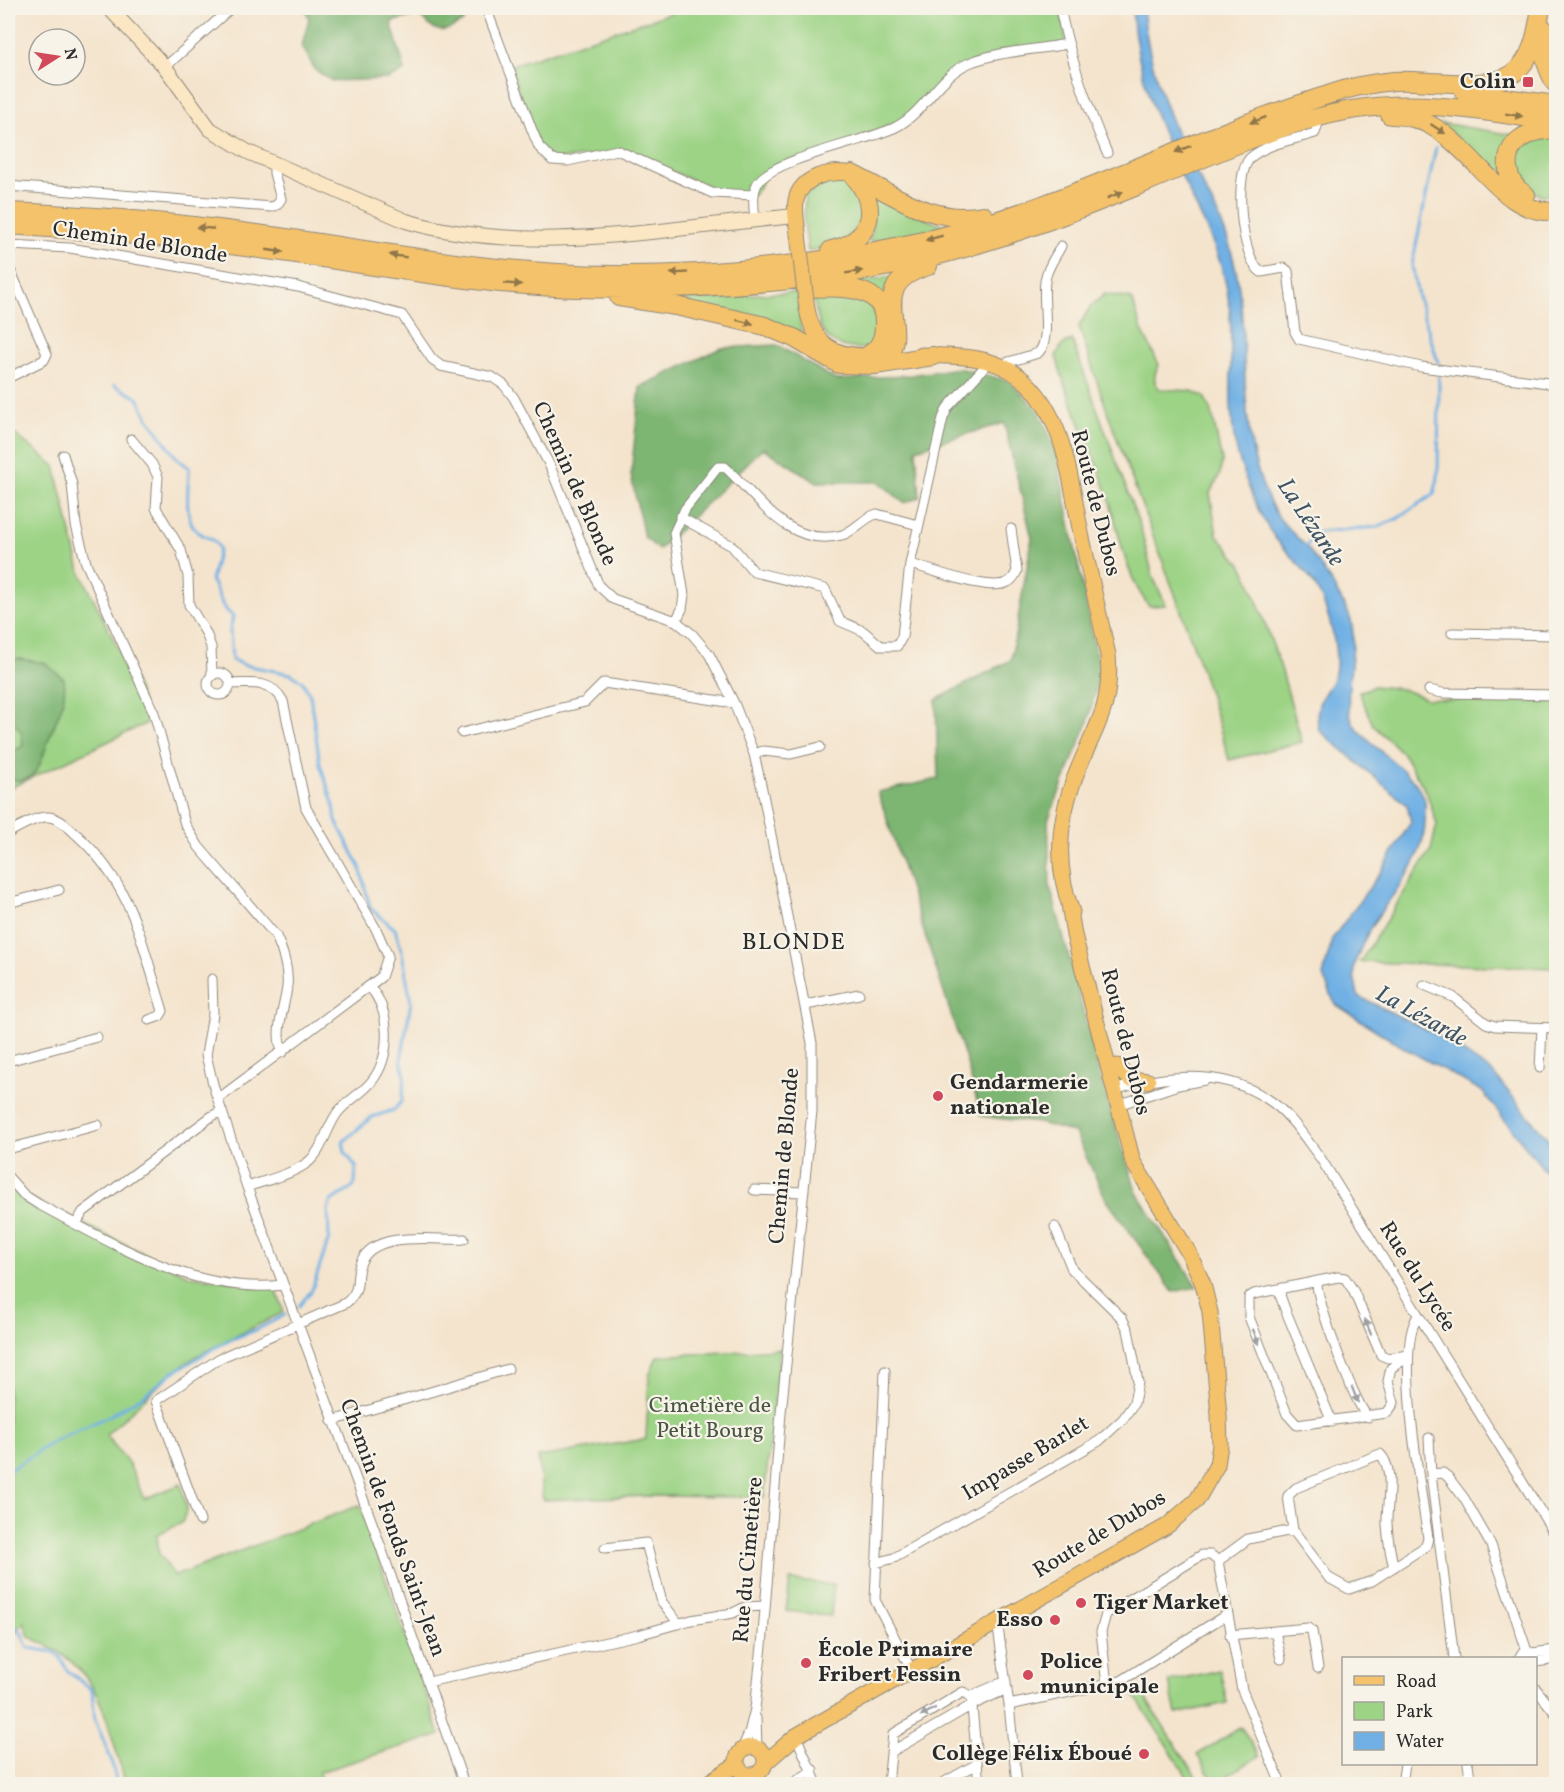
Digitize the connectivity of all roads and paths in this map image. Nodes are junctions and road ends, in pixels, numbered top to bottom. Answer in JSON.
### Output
{"nodes":[{"id":1,"x":109,"y":8,"type":"edge"},
{"id":2,"x":231,"y":8,"type":"edge"},
{"id":3,"x":486,"y":8,"type":"edge"},
{"id":4,"x":1060,"y":8,"type":"edge"},
{"id":5,"x":1541,"y":8,"type":"edge"},
{"id":6,"x":1548,"y":8,"type":"edge"},
{"id":7,"x":1067,"y":44,"type":"junction"},
{"id":8,"x":165,"y":67,"type":"junction"},
{"id":9,"x":1557,"y":84,"type":"edge"},
{"id":10,"x":1557,"y":105,"type":"edge"},
{"id":11,"x":1299,"y":113,"type":"junction"},
{"id":12,"x":1318,"y":120,"type":"junction"},
{"id":13,"x":1557,"y":122,"type":"edge"},
{"id":14,"x":1557,"y":129,"type":"edge"},
{"id":15,"x":1107,"y":153,"type":"dead end"},
{"id":16,"x":274,"y":163,"type":"junction"},
{"id":17,"x":1153,"y":171,"type":"junction"},
{"id":18,"x":852,"y":174,"type":"junction"},
{"id":19,"x":1110,"y":181,"type":"junction"},
{"id":20,"x":8,"y":186,"type":"edge"},
{"id":21,"x":754,"y":195,"type":"junction"},
{"id":22,"x":1557,"y":199,"type":"edge"},
{"id":23,"x":1080,"y":210,"type":"junction"},
{"id":24,"x":1557,"y":211,"type":"edge"},
{"id":25,"x":8,"y":212,"type":"edge"},
{"id":26,"x":795,"y":216,"type":"junction"},
{"id":27,"x":755,"y":220,"type":"junction"},
{"id":28,"x":8,"y":225,"type":"edge"},
{"id":29,"x":8,"y":245,"type":"edge"},
{"id":30,"x":1061,"y":246,"type":"dead end"},
{"id":31,"x":8,"y":265,"type":"edge"},
{"id":32,"x":708,"y":271,"type":"junction"},
{"id":33,"x":564,"y":287,"type":"junction"},
{"id":34,"x":697,"y":288,"type":"junction"},
{"id":35,"x":895,"y":337,"type":"junction"},
{"id":36,"x":867,"y":356,"type":"junction"},
{"id":37,"x":887,"y":356,"type":"junction"},
{"id":38,"x":926,"y":356,"type":"junction"},
{"id":39,"x":994,"y":363,"type":"junction"},
{"id":40,"x":8,"y":378,"type":"edge"},
{"id":41,"x":1557,"y":384,"type":"edge"},
{"id":42,"x":131,"y":440,"type":"dead end"},
{"id":43,"x":63,"y":455,"type":"dead end"},
{"id":44,"x":680,"y":517,"type":"junction"},
{"id":45,"x":918,"y":525,"type":"junction"},
{"id":46,"x":1011,"y":529,"type":"dead end"},
{"id":47,"x":910,"y":564,"type":"junction"},
{"id":48,"x":676,"y":621,"type":"junction"},
{"id":49,"x":1452,"y":633,"type":"dead end"},
{"id":50,"x":1557,"y":635,"type":"edge"},
{"id":51,"x":212,"y":676,"type":"junction"},
{"id":52,"x":230,"y":684,"type":"junction"},
{"id":53,"x":1429,"y":690,"type":"dead end"},
{"id":54,"x":1557,"y":695,"type":"edge"},
{"id":55,"x":734,"y":703,"type":"junction"},
{"id":56,"x":462,"y":734,"type":"dead end"},
{"id":57,"x":820,"y":747,"type":"dead end"},
{"id":58,"x":754,"y":754,"type":"junction"},
{"id":59,"x":8,"y":833,"type":"edge"},
{"id":60,"x":59,"y":890,"type":"dead end"},
{"id":61,"x":8,"y":903,"type":"edge"},
{"id":62,"x":1069,"y":904,"type":"junction"},
{"id":63,"x":212,"y":979,"type":"dead end"},
{"id":64,"x":1424,"y":985,"type":"dead end"},
{"id":65,"x":369,"y":986,"type":"junction"},
{"id":66,"x":859,"y":994,"type":"dead end"},
{"id":67,"x":806,"y":1005,"type":"junction"},
{"id":68,"x":148,"y":1020,"type":"dead end"},
{"id":69,"x":1542,"y":1028,"type":"junction"},
{"id":70,"x":1557,"y":1028,"type":"edge"},
{"id":71,"x":97,"y":1037,"type":"dead end"},
{"id":72,"x":283,"y":1052,"type":"junction"},
{"id":73,"x":8,"y":1061,"type":"edge"},
{"id":74,"x":1117,"y":1066,"type":"junction"},
{"id":75,"x":1540,"y":1068,"type":"dead end"},
{"id":76,"x":1210,"y":1079,"type":"junction"},
{"id":77,"x":1148,"y":1081,"type":"junction"},
{"id":78,"x":1120,"y":1097,"type":"junction"},
{"id":79,"x":218,"y":1099,"type":"junction"},
{"id":80,"x":222,"y":1111,"type":"junction"},
{"id":81,"x":98,"y":1125,"type":"dead end"},
{"id":82,"x":8,"y":1149,"type":"edge"},
{"id":83,"x":8,"y":1177,"type":"edge"},
{"id":84,"x":247,"y":1187,"type":"junction"},
{"id":85,"x":754,"y":1190,"type":"dead end"},
{"id":86,"x":803,"y":1192,"type":"junction"},
{"id":87,"x":76,"y":1224,"type":"junction"},
{"id":88,"x":1055,"y":1227,"type":"dead end"},
{"id":89,"x":464,"y":1239,"type":"dead end"},
{"id":90,"x":1317,"y":1281,"type":"junction"},
{"id":91,"x":283,"y":1285,"type":"junction"},
{"id":92,"x":1282,"y":1288,"type":"junction"},
{"id":93,"x":1418,"y":1316,"type":"junction"},
{"id":94,"x":297,"y":1325,"type":"junction"},
{"id":95,"x":1407,"y":1357,"type":"junction"},
{"id":96,"x":508,"y":1369,"type":"dead end"},
{"id":97,"x":885,"y":1371,"type":"dead end"},
{"id":98,"x":781,"y":1413,"type":"joint"},
{"id":99,"x":1368,"y":1417,"type":"junction"},
{"id":100,"x":332,"y":1420,"type":"junction"},
{"id":101,"x":1332,"y":1422,"type":"junction"},
{"id":102,"x":1430,"y":1438,"type":"dead end"},
{"id":103,"x":1431,"y":1474,"type":"junction"},
{"id":104,"x":200,"y":1521,"type":"dead end"},
{"id":105,"x":1293,"y":1530,"type":"junction"},
{"id":106,"x":1557,"y":1536,"type":"edge"},
{"id":107,"x":605,"y":1548,"type":"dead end"},
{"id":108,"x":1218,"y":1561,"type":"junction"},
{"id":109,"x":876,"y":1563,"type":"junction"},
{"id":110,"x":1394,"y":1567,"type":"junction"},
{"id":111,"x":765,"y":1606,"type":"junction"},
{"id":112,"x":1226,"y":1615,"type":"junction"},
{"id":113,"x":997,"y":1621,"type":"junction"},
{"id":114,"x":679,"y":1624,"type":"junction"},
{"id":115,"x":1275,"y":1631,"type":"junction"},
{"id":116,"x":1230,"y":1635,"type":"junction"},
{"id":117,"x":1557,"y":1650,"type":"edge"},
{"id":118,"x":1528,"y":1656,"type":"edge"},
{"id":119,"x":1454,"y":1657,"type":"edge"},
{"id":120,"x":1281,"y":1659,"type":"dead end"},
{"id":121,"x":1557,"y":1659,"type":"edge"},
{"id":122,"x":1318,"y":1668,"type":"dead end"},
{"id":123,"x":912,"y":1671,"type":"junction"},
{"id":124,"x":428,"y":1682,"type":"junction"},
{"id":125,"x":1007,"y":1685,"type":"junction"},
{"id":126,"x":1107,"y":1685,"type":"junction"},
{"id":127,"x":1537,"y":1690,"type":"edge"},
{"id":128,"x":972,"y":1700,"type":"junction"},
{"id":129,"x":1009,"y":1705,"type":"junction"},
{"id":130,"x":755,"y":1709,"type":"junction"},
{"id":131,"x":1557,"y":1714,"type":"edge"},
{"id":132,"x":796,"y":1736,"type":"junction"},
{"id":133,"x":891,"y":1752,"type":"junction"},
{"id":134,"x":760,"y":1753,"type":"junction"},
{"id":135,"x":739,"y":1757,"type":"junction"},
{"id":136,"x":977,"y":1764,"type":"junction"},
{"id":137,"x":1405,"y":1765,"type":"edge"},
{"id":138,"x":1468,"y":1765,"type":"edge"},
{"id":139,"x":813,"y":1770,"type":"junction"},
{"id":140,"x":751,"y":1780,"type":"edge"},
{"id":141,"x":464,"y":1785,"type":"edge"},
{"id":142,"x":706,"y":1785,"type":"edge"},
{"id":143,"x":792,"y":1785,"type":"edge"},
{"id":144,"x":817,"y":1785,"type":"edge"},
{"id":145,"x":888,"y":1785,"type":"edge"},
{"id":146,"x":941,"y":1785,"type":"edge"},
{"id":147,"x":979,"y":1785,"type":"edge"},
{"id":148,"x":1017,"y":1785,"type":"edge"},
{"id":149,"x":1281,"y":1785,"type":"edge"},
{"id":150,"x":1402,"y":1785,"type":"edge"},
{"id":151,"x":1470,"y":1785,"type":"edge"}],
"edges":[{"from":1,"to":8,"type":"street"},
{"from":2,"to":8,"type":"street"},
{"from":3,"to":21,"type":"street"},
{"from":4,"to":7,"type":"street"},
{"from":5,"to":11,"type":"highway"},
{"from":6,"to":9,"type":"highway"},
{"from":7,"to":15,"type":"street"},
{"from":7,"to":21,"type":"street"},
{"from":8,"to":16,"type":"street"},
{"from":10,"to":11,"type":"highway"},
{"from":11,"to":12,"type":"highway"},
{"from":11,"to":13,"type":"highway","one_way":true},
{"from":11,"to":17,"type":"highway"},
{"from":12,"to":24,"type":"highway","one_way":true},
{"from":12,"to":41,"type":"street"},
{"from":14,"to":22,"type":"highway"},
{"from":16,"to":20,"type":"street"},
{"from":16,"to":27,"type":"street"},
{"from":17,"to":19,"type":"highway"},
{"from":23,"to":17,"type":"highway","one_way":true},
{"from":18,"to":19,"type":"highway"},
{"from":18,"to":26,"type":"main road"},
{"from":18,"to":32,"type":"highway"},
{"from":19,"to":32,"type":"highway","one_way":true},
{"from":21,"to":27,"type":"street"},
{"from":34,"to":23,"type":"highway","one_way":true},
{"from":23,"to":35,"type":"highway"},
{"from":32,"to":25,"type":"highway","one_way":true},
{"from":26,"to":27,"type":"street"},
{"from":26,"to":36,"type":"main road","name":"Route de Dubos","bridge":true},
{"from":28,"to":33,"type":"highway","one_way":true},
{"from":29,"to":48,"type":"street","name":"Chemin de Blonde"},
{"from":30,"to":39,"type":"street"},
{"from":31,"to":40,"type":"street"},
{"from":33,"to":34,"type":"highway"},
{"from":33,"to":38,"type":"highway","one_way":true},
{"from":34,"to":36,"type":"highway"},
{"from":35,"to":37,"type":"highway"},
{"from":35,"to":38,"type":"highway"},
{"from":36,"to":37,"type":"main road","name":"Route de Dubos"},
{"from":37,"to":38,"type":"main road","name":"Route de Dubos"},
{"from":38,"to":39,"type":"main road","name":"Route de Dubos"},
{"from":39,"to":45,"type":"street"},
{"from":39,"to":62,"type":"main road","name":"Route de Dubos"},
{"from":42,"to":51,"type":"street"},
{"from":43,"to":72,"type":"street"},
{"from":44,"to":45,"type":"street"},
{"from":44,"to":47,"type":"street"},
{"from":44,"to":48,"type":"street"},
{"from":45,"to":47,"type":"street"},
{"from":46,"to":47,"type":"street"},
{"from":48,"to":55,"type":"street","name":"Chemin de Blonde"},
{"from":49,"to":50,"type":"street"},
{"from":51,"to":52,"type":"street"},
{"from":51,"to":52,"type":"street"},
{"from":52,"to":65,"type":"street"},
{"from":53,"to":54,"type":"street"},
{"from":55,"to":56,"type":"street"},
{"from":55,"to":58,"type":"street","name":"Chemin de Blonde"},
{"from":57,"to":58,"type":"street"},
{"from":58,"to":67,"type":"street","name":"Chemin de Blonde"},
{"from":59,"to":68,"type":"street"},
{"from":60,"to":61,"type":"street"},
{"from":62,"to":74,"type":"main road","name":"Route de Dubos"},
{"from":62,"to":78,"type":"main road","name":"Route de Dubos"},
{"from":63,"to":79,"type":"street","name":"Chemin de Fonds Saint-Jean"},
{"from":64,"to":69,"type":"street"},
{"from":65,"to":72,"type":"street"},
{"from":65,"to":84,"type":"street"},
{"from":66,"to":67,"type":"street"},
{"from":67,"to":86,"type":"street","name":"Chemin de Blonde"},
{"from":69,"to":70,"type":"street"},
{"from":69,"to":75,"type":"street"},
{"from":71,"to":73,"type":"street"},
{"from":72,"to":79,"type":"street"},
{"from":74,"to":77,"type":"main road"},
{"from":74,"to":78,"type":"main road","name":"Route de Dubos"},
{"from":76,"to":77,"type":"street","name":"Rue du Lycée"},
{"from":76,"to":78,"type":"street","name":"Rue du Lycée"},
{"from":76,"to":93,"type":"street","name":"Rue du Lycée"},
{"from":77,"to":78,"type":"street","name":"Rue du Lycée"},
{"from":78,"to":113,"type":"main road","name":"Route de Dubos"},
{"from":79,"to":80,"type":"street","name":"Chemin de Fonds Saint-Jean"},
{"from":80,"to":84,"type":"street","name":"Chemin de Fonds Saint-Jean"},
{"from":80,"to":87,"type":"street"},
{"from":81,"to":82,"type":"street"},
{"from":83,"to":87,"type":"street"},
{"from":84,"to":91,"type":"street","name":"Chemin de Fonds Saint-Jean"},
{"from":85,"to":86,"type":"street"},
{"from":86,"to":98,"type":"street","name":"Chemin de Blonde"},
{"from":87,"to":91,"type":"street"},
{"from":88,"to":109,"type":"street","name":"Impasse Barlet"},
{"from":89,"to":94,"type":"street"},
{"from":90,"to":92,"type":"street"},
{"from":95,"to":90,"type":"street","one_way":true},
{"from":90,"to":99,"type":"street","one_way":true},
{"from":91,"to":94,"type":"street","name":"Chemin de Fonds Saint-Jean"},
{"from":92,"to":101,"type":"street"},
{"from":92,"to":101,"type":"street","one_way":true},
{"from":93,"to":95,"type":"street"},
{"from":93,"to":106,"type":"street","name":"Rue du Lycée"},
{"from":94,"to":100,"type":"street","name":"Chemin de Fonds Saint-Jean"},
{"from":94,"to":104,"type":"street"},
{"from":95,"to":99,"type":"street"},
{"from":95,"to":110,"type":"street"},
{"from":96,"to":100,"type":"street"},
{"from":97,"to":109,"type":"street"},
{"from":98,"to":111,"type":"street","name":"Rue du Cimetière"},
{"from":99,"to":101,"type":"street"},
{"from":100,"to":124,"type":"street","name":"Chemin de Fonds Saint-Jean"},
{"from":102,"to":103,"type":"street"},
{"from":103,"to":118,"type":"street"},
{"from":103,"to":119,"type":"street"},
{"from":105,"to":108,"type":"street"},
{"from":105,"to":110,"type":"street"},
{"from":105,"to":110,"type":"street"},
{"from":107,"to":114,"type":"street"},
{"from":108,"to":112,"type":"street"},
{"from":108,"to":126,"type":"street"},
{"from":109,"to":123,"type":"street"},
{"from":111,"to":114,"type":"street"},
{"from":111,"to":130,"type":"street","name":"Rue du Cimetière"},
{"from":112,"to":116,"type":"street"},
{"from":112,"to":126,"type":"street"},
{"from":113,"to":123,"type":"main road","name":"Route de Dubos"},
{"from":113,"to":125,"type":"street"},
{"from":114,"to":124,"type":"street"},
{"from":115,"to":116,"type":"street"},
{"from":115,"to":120,"type":"street"},
{"from":115,"to":122,"type":"street"},
{"from":116,"to":149,"type":"street"},
{"from":117,"to":118,"type":"street"},
{"from":118,"to":121,"type":"street"},
{"from":123,"to":132,"type":"main road","name":"Route de Dubos"},
{"from":124,"to":141,"type":"street","name":"Chemin de Fonds Saint-Jean"},
{"from":125,"to":128,"type":"street"},
{"from":125,"to":129,"type":"street"},
{"from":126,"to":129,"type":"street"},
{"from":127,"to":131,"type":"street"},
{"from":128,"to":133,"type":"street"},
{"from":128,"to":133,"type":"street","one_way":true},
{"from":128,"to":136,"type":"street"},
{"from":129,"to":148,"type":"street"},
{"from":130,"to":134,"type":"street","name":"Rue du Cimetière"},
{"from":130,"to":135,"type":"street","name":"Rue du Cimetière"},
{"from":132,"to":134,"type":"main road","name":"Route de Dubos"},
{"from":132,"to":139,"type":"street"},
{"from":133,"to":145,"type":"street"},
{"from":134,"to":135,"type":"main road"},
{"from":134,"to":140,"type":"main road","name":"Route de Dubos"},
{"from":135,"to":140,"type":"main road"},
{"from":135,"to":142,"type":"main road"},
{"from":136,"to":146,"type":"street"},
{"from":136,"to":147,"type":"street"},
{"from":137,"to":150,"type":"street"},
{"from":138,"to":151,"type":"street"},
{"from":139,"to":143,"type":"street"},
{"from":139,"to":144,"type":"street"}]}
